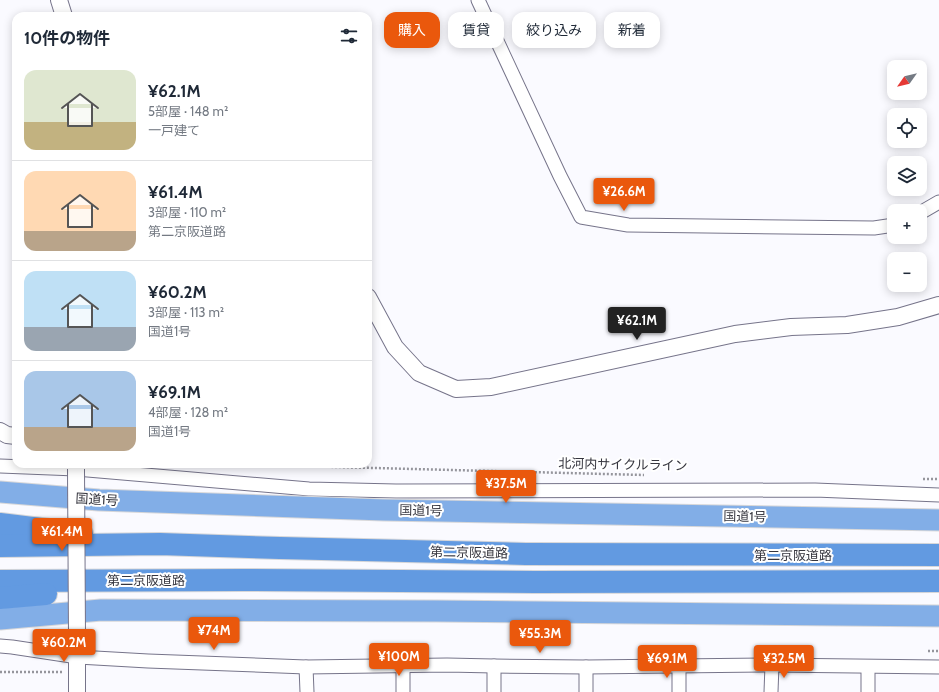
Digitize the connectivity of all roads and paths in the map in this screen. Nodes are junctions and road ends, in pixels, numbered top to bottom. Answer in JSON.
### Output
{"nodes":[{"id":1,"x":59,"y":0,"type":"edge"},
{"id":2,"x":478,"y":0,"type":"edge"},
{"id":3,"x":63,"y":12,"type":"edge"},
{"id":4,"x":939,"y":202,"type":"edge"},
{"id":5,"x":927,"y":209,"type":"edge"},
{"id":6,"x":887,"y":226,"type":"edge"},
{"id":7,"x":372,"y":304,"type":"edge"},
{"id":8,"x":939,"y":305,"type":"edge"},
{"id":9,"x":0,"y":431,"type":"edge"},
{"id":10,"x":12,"y":436,"type":"edge"},
{"id":11,"x":0,"y":466,"type":"edge"},
{"id":12,"x":12,"y":466,"type":"edge"},
{"id":13,"x":76,"y":468,"type":"edge"},
{"id":14,"x":96,"y":468,"type":"edge"},
{"id":15,"x":372,"y":468,"type":"edge"},
{"id":16,"x":650,"y":475,"type":"dead end"},
{"id":17,"x":916,"y":479,"type":"dead end"},
{"id":18,"x":939,"y":479,"type":"edge"},
{"id":19,"x":0,"y":492,"type":"edge"},
{"id":20,"x":939,"y":495,"type":"edge"},
{"id":21,"x":939,"y":520,"type":"edge"},
{"id":22,"x":0,"y":524,"type":"edge"},
{"id":23,"x":160,"y":544,"type":"junction"},
{"id":24,"x":0,"y":546,"type":"edge"},
{"id":25,"x":939,"y":555,"type":"edge"},
{"id":26,"x":186,"y":580,"type":"junction"},
{"id":27,"x":0,"y":581,"type":"edge"},
{"id":28,"x":939,"y":581,"type":"edge"},
{"id":29,"x":0,"y":598,"type":"edge"},
{"id":30,"x":939,"y":616,"type":"edge"},
{"id":31,"x":0,"y":619,"type":"edge"},
{"id":32,"x":0,"y":646,"type":"edge"},
{"id":33,"x":78,"y":657,"type":"junction"},
{"id":34,"x":403,"y":665,"type":"junction"},
{"id":35,"x":772,"y":665,"type":"junction"},
{"id":36,"x":494,"y":666,"type":"junction"},
{"id":37,"x":679,"y":666,"type":"junction"},
{"id":38,"x":306,"y":667,"type":"junction"},
{"id":39,"x":586,"y":667,"type":"junction"},
{"id":40,"x":868,"y":667,"type":"junction"},
{"id":41,"x":939,"y":667,"type":"edge"},
{"id":42,"x":77,"y":692,"type":"edge"},
{"id":43,"x":307,"y":692,"type":"edge"},
{"id":44,"x":402,"y":692,"type":"edge"},
{"id":45,"x":494,"y":692,"type":"edge"},
{"id":46,"x":586,"y":692,"type":"edge"},
{"id":47,"x":679,"y":692,"type":"edge"},
{"id":48,"x":771,"y":692,"type":"edge"},
{"id":49,"x":868,"y":692,"type":"edge"}],
"edges":[{"from":1,"to":3,"type":"street"},
{"from":2,"to":6,"type":"street"},
{"from":4,"to":5,"type":"street"},
{"from":7,"to":8,"type":"street"},
{"from":9,"to":10,"type":"street"},
{"from":11,"to":12,"type":"street"},
{"from":13,"to":33,"type":"street","bridge":true},
{"from":14,"to":20,"type":"street"},
{"from":15,"to":16,"type":"path","name":"北河内サイクルライン"},
{"from":17,"to":18,"type":"path"},
{"from":19,"to":21,"type":"highway","name":"国道1号"},
{"from":22,"to":23,"type":"highway"},
{"from":23,"to":24,"type":"highway","name":"第二京阪道路"},
{"from":23,"to":25,"type":"highway","name":"第二京阪道路"},
{"from":26,"to":27,"type":"highway","name":"第二京阪道路"},
{"from":26,"to":28,"type":"highway","name":"第二京阪道路"},
{"from":26,"to":29,"type":"highway"},
{"from":30,"to":31,"type":"highway"},
{"from":32,"to":33,"type":"street"},
{"from":33,"to":38,"type":"street"},
{"from":33,"to":42,"type":"street"},
{"from":34,"to":36,"type":"street"},
{"from":34,"to":38,"type":"street"},
{"from":34,"to":44,"type":"street"},
{"from":35,"to":37,"type":"street"},
{"from":35,"to":40,"type":"street"},
{"from":35,"to":48,"type":"street"},
{"from":36,"to":39,"type":"street"},
{"from":36,"to":45,"type":"street"},
{"from":37,"to":39,"type":"street"},
{"from":37,"to":47,"type":"street"},
{"from":38,"to":43,"type":"street"},
{"from":39,"to":46,"type":"street"},
{"from":40,"to":41,"type":"street"},
{"from":40,"to":49,"type":"street"}]}
